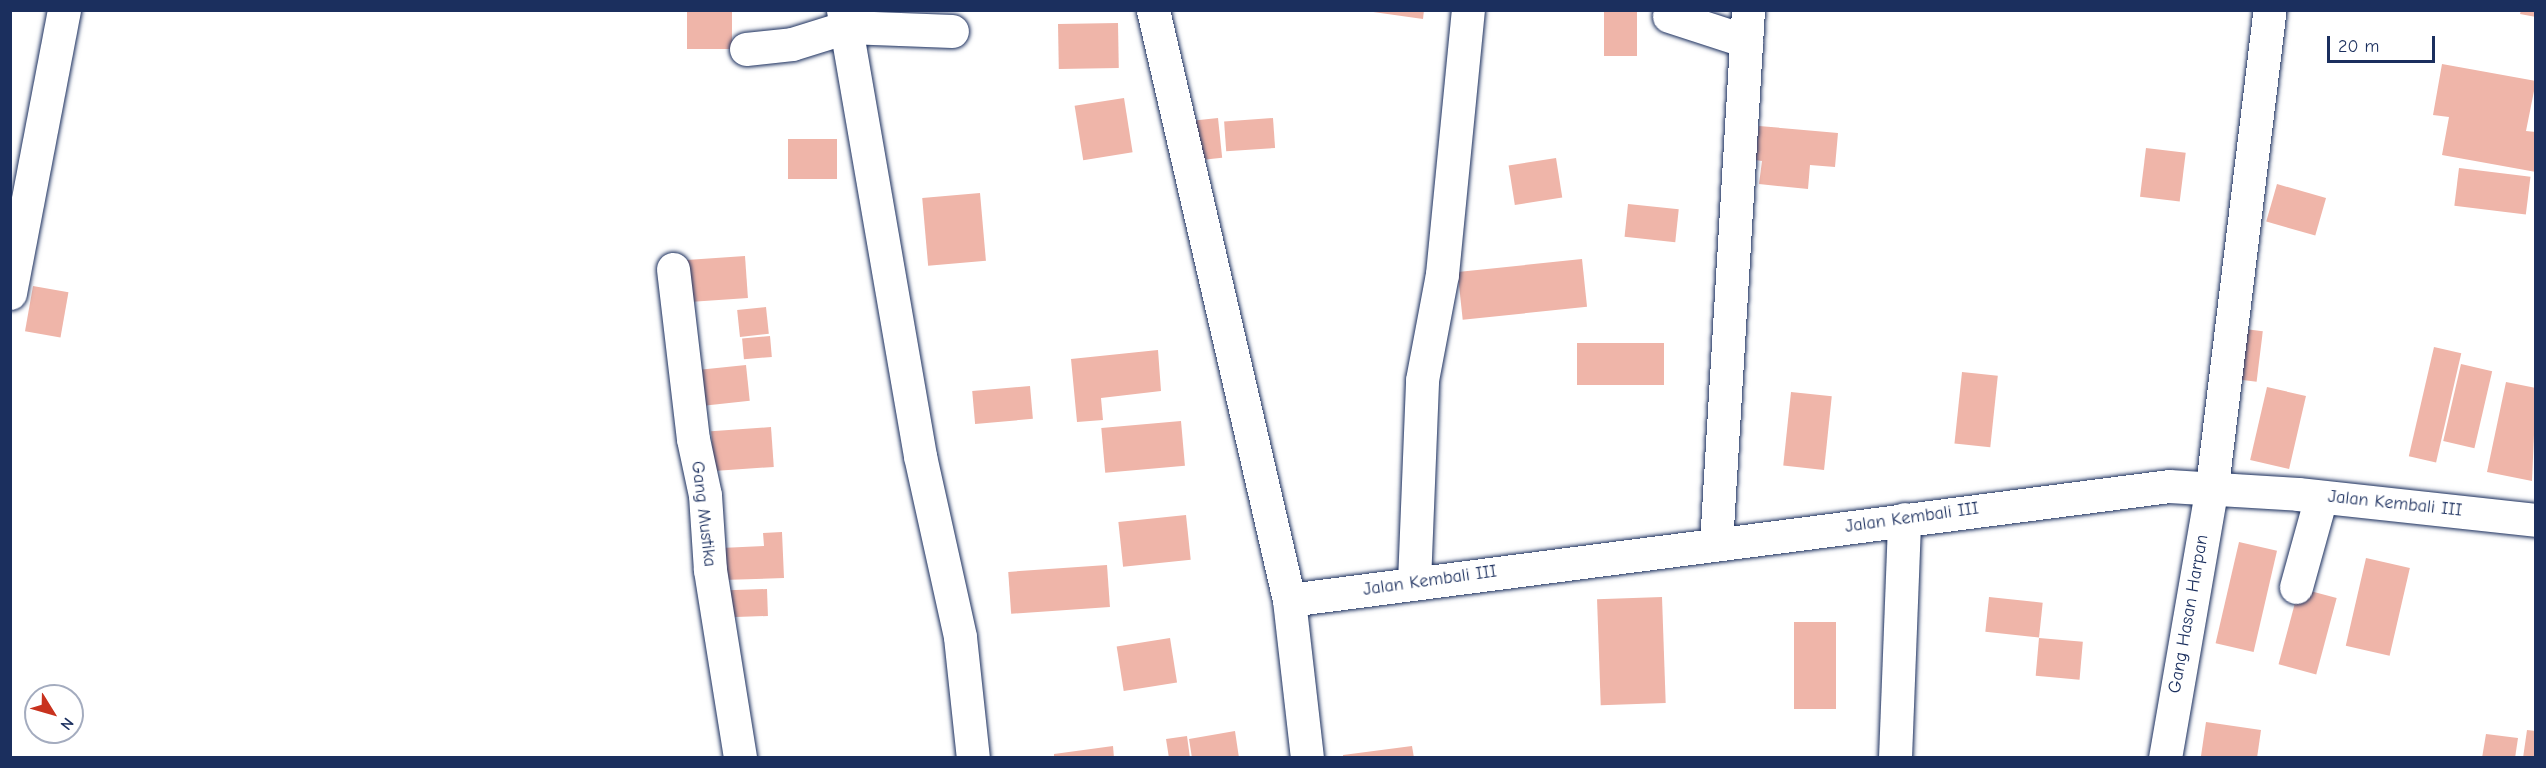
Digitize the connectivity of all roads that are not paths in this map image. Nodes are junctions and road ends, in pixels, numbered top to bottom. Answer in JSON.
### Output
{"nodes":[{"id":1,"x":64,"y":10,"type":"edge"},
{"id":2,"x":1153,"y":10,"type":"edge"},
{"id":3,"x":1468,"y":10,"type":"edge"},
{"id":4,"x":2270,"y":10,"type":"edge"},
{"id":5,"x":1669,"y":16,"type":"dead end"},
{"id":6,"x":845,"y":19,"type":"edge"},
{"id":7,"x":1747,"y":26,"type":"edge"},
{"id":8,"x":952,"y":31,"type":"dead end"},
{"id":9,"x":746,"y":49,"type":"dead end"},
{"id":10,"x":673,"y":269,"type":"dead end"},
{"id":11,"x":10,"y":293,"type":"edge"},
{"id":12,"x":2211,"y":486,"type":"junction"},
{"id":13,"x":2321,"y":497,"type":"junction"},
{"id":14,"x":1904,"y":519,"type":"junction"},
{"id":15,"x":2535,"y":520,"type":"edge"},
{"id":16,"x":1716,"y":544,"type":"junction"},
{"id":17,"x":1414,"y":582,"type":"junction"},
{"id":18,"x":2296,"y":587,"type":"dead end"},
{"id":19,"x":1289,"y":600,"type":"junction"},
{"id":20,"x":2166,"y":750,"type":"edge"},
{"id":21,"x":740,"y":758,"type":"edge"},
{"id":22,"x":973,"y":758,"type":"edge"},
{"id":23,"x":1307,"y":758,"type":"edge"},
{"id":24,"x":1894,"y":758,"type":"edge"}],
"edges":[{"from":1,"to":11,"type":"street"},
{"from":2,"to":19,"type":"street"},
{"from":3,"to":17,"type":"street"},
{"from":4,"to":12,"type":"street","name":"Gang Hasan Harpan"},
{"from":5,"to":7,"type":"street"},
{"from":6,"to":8,"type":"street"},
{"from":6,"to":9,"type":"street"},
{"from":6,"to":22,"type":"street"},
{"from":7,"to":16,"type":"street"},
{"from":10,"to":21,"type":"street","name":"Gang Mustika"},
{"from":12,"to":13,"type":"street","name":"Jalan Kembali III"},
{"from":12,"to":14,"type":"street","name":"Jalan Kembali III"},
{"from":12,"to":20,"type":"street","name":"Gang Hasan Harpan"},
{"from":13,"to":15,"type":"street","name":"Jalan Kembali III"},
{"from":13,"to":18,"type":"street"},
{"from":14,"to":16,"type":"street","name":"Jalan Kembali III"},
{"from":14,"to":24,"type":"street"},
{"from":16,"to":17,"type":"street","name":"Jalan Kembali III"},
{"from":17,"to":19,"type":"street","name":"Jalan Kembali III"},
{"from":19,"to":23,"type":"street"}]}
